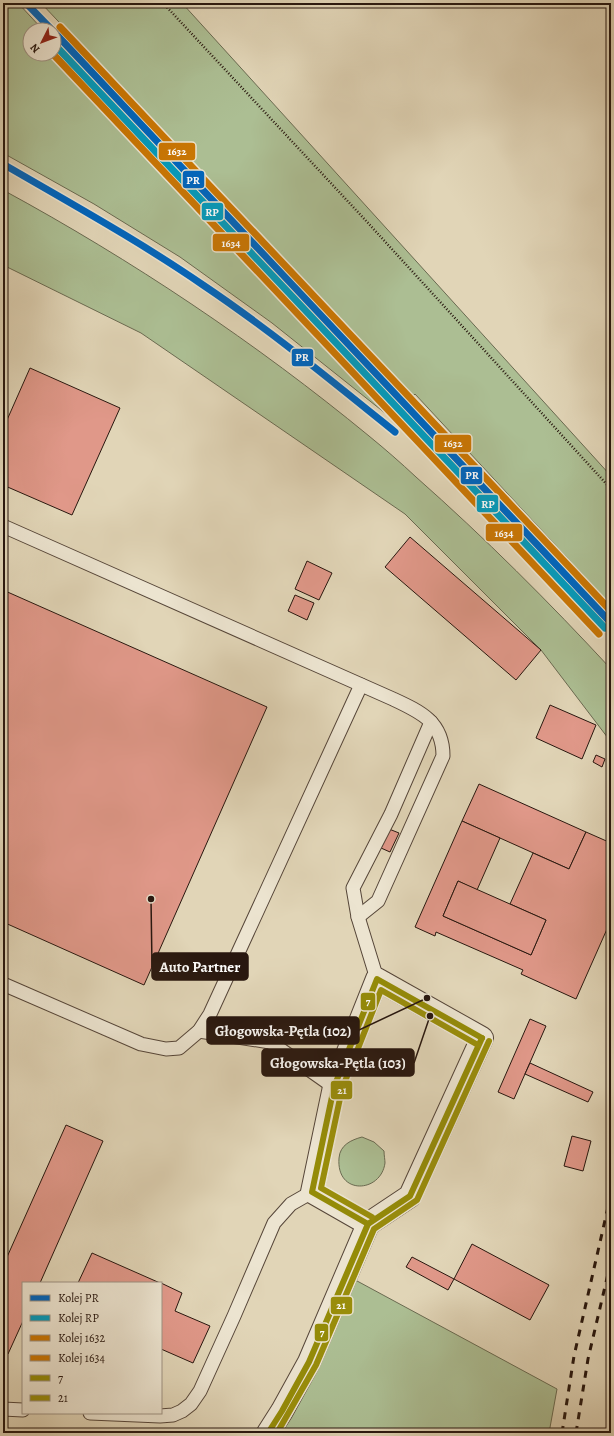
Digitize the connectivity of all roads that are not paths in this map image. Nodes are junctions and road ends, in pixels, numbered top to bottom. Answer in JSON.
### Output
{"nodes":[{"id":1,"x":3,"y":526,"type":"edge"},
{"id":2,"x":360,"y":685,"type":"junction"},
{"id":3,"x":431,"y":722,"type":"junction"},
{"id":4,"x":358,"y":917,"type":"junction"},
{"id":5,"x":377,"y":979,"type":"junction"},
{"id":6,"x":3,"y":984,"type":"edge"},
{"id":7,"x":199,"y":1032,"type":"junction"},
{"id":8,"x":334,"y":1087,"type":"junction"},
{"id":9,"x":312,"y":1192,"type":"junction"},
{"id":10,"x":368,"y":1224,"type":"junction"},
{"id":11,"x":3,"y":1409,"type":"edge"},
{"id":12,"x":22,"y":1410,"type":"edge"},
{"id":13,"x":113,"y":1414,"type":"edge"},
{"id":14,"x":268,"y":1433,"type":"edge"}],
"edges":[{"from":1,"to":2,"type":"lane"},
{"from":2,"to":3,"type":"lane"},
{"from":2,"to":7,"type":"lane"},
{"from":3,"to":4,"type":"lane"},
{"from":3,"to":4,"type":"lane"},
{"from":4,"to":5,"type":"lane"},
{"from":5,"to":8,"type":"street"},
{"from":5,"to":10,"type":"street"},
{"from":6,"to":7,"type":"lane"},
{"from":7,"to":8,"type":"lane"},
{"from":8,"to":9,"type":"street"},
{"from":9,"to":10,"type":"street"},
{"from":9,"to":13,"type":"lane"},
{"from":10,"to":14,"type":"street"},
{"from":11,"to":12,"type":"lane"}]}
